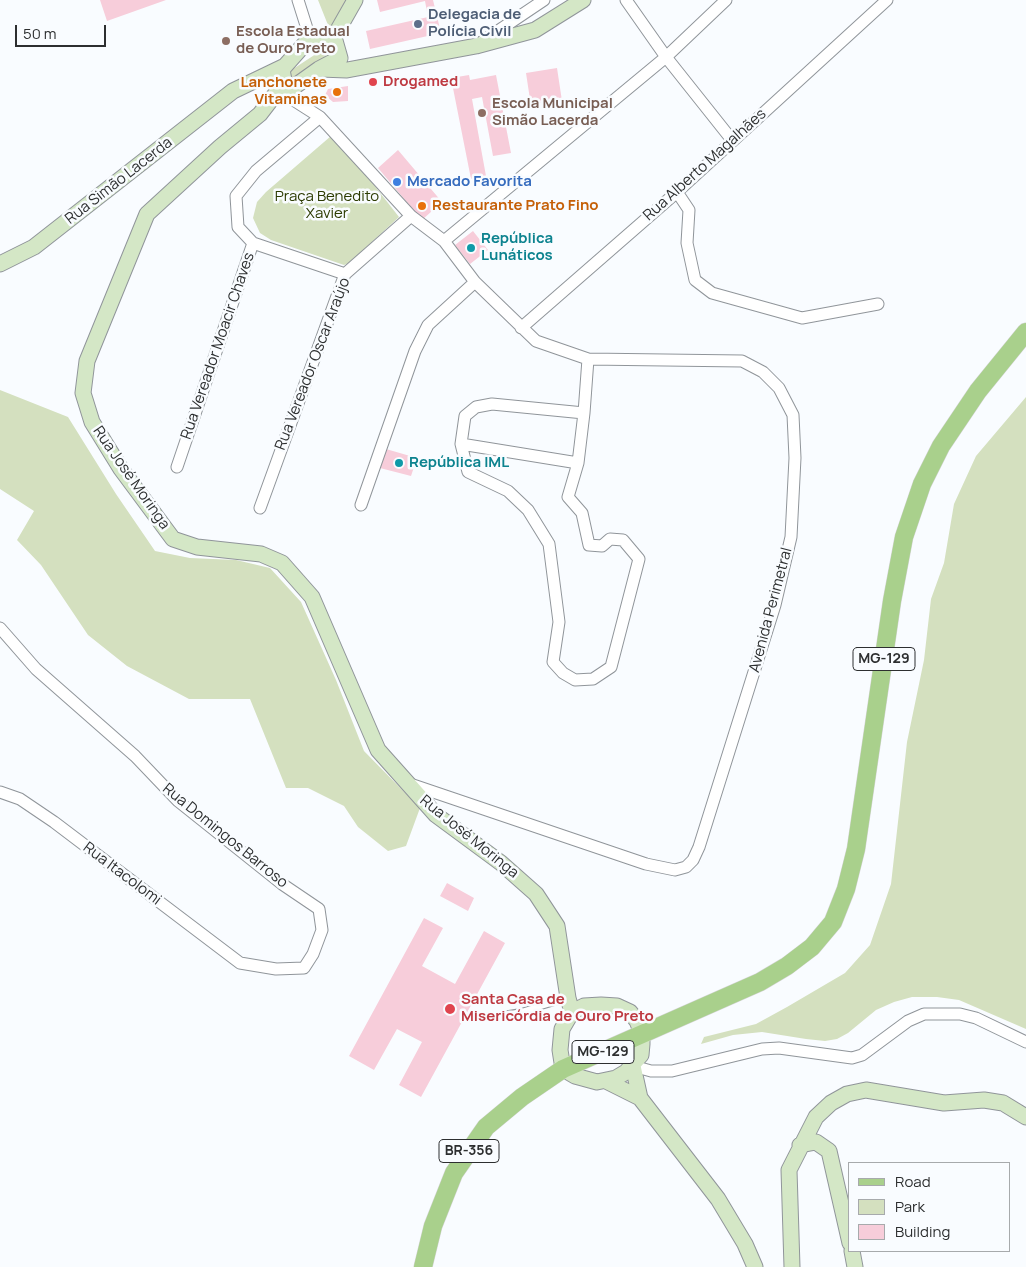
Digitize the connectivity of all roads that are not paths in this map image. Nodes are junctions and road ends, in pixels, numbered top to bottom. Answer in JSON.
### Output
{"nodes":[{"id":1,"x":298,"y":0,"type":"edge"},
{"id":2,"x":355,"y":0,"type":"edge"},
{"id":3,"x":544,"y":0,"type":"edge"},
{"id":4,"x":583,"y":0,"type":"edge"},
{"id":5,"x":626,"y":0,"type":"edge"},
{"id":6,"x":726,"y":0,"type":"edge"},
{"id":7,"x":887,"y":0,"type":"edge"},
{"id":8,"x":334,"y":37,"type":"junction"},
{"id":9,"x":310,"y":38,"type":"junction"},
{"id":10,"x":476,"y":46,"type":"junction"},
{"id":11,"x":666,"y":57,"type":"junction"},
{"id":12,"x":343,"y":64,"type":"junction"},
{"id":13,"x":285,"y":66,"type":"junction"},
{"id":14,"x":282,"y":90,"type":"junction"},
{"id":15,"x":233,"y":91,"type":"junction"},
{"id":16,"x":320,"y":117,"type":"junction"},
{"id":17,"x":732,"y":140,"type":"junction"},
{"id":18,"x":677,"y":192,"type":"junction"},
{"id":19,"x":412,"y":216,"type":"junction"},
{"id":20,"x":444,"y":241,"type":"junction"},
{"id":21,"x":253,"y":243,"type":"junction"},
{"id":22,"x":0,"y":264,"type":"edge"},
{"id":23,"x":346,"y":274,"type":"junction"},
{"id":24,"x":475,"y":282,"type":"junction"},
{"id":25,"x":878,"y":304,"type":"dead end"},
{"id":26,"x":521,"y":328,"type":"junction"},
{"id":27,"x":1026,"y":332,"type":"edge"},
{"id":28,"x":588,"y":359,"type":"junction"},
{"id":29,"x":584,"y":413,"type":"junction"},
{"id":30,"x":461,"y":444,"type":"junction"},
{"id":31,"x":578,"y":463,"type":"junction"},
{"id":32,"x":177,"y":467,"type":"dead end"},
{"id":33,"x":361,"y":505,"type":"dead end"},
{"id":34,"x":260,"y":508,"type":"dead end"},
{"id":35,"x":0,"y":628,"type":"edge"},
{"id":36,"x":405,"y":783,"type":"junction"},
{"id":37,"x":0,"y":792,"type":"edge"},
{"id":38,"x":240,"y":963,"type":"joint"},
{"id":39,"x":570,"y":1005,"type":"junction"},
{"id":40,"x":481,"y":1016,"type":"dead end"},
{"id":41,"x":642,"y":1033,"type":"junction"},
{"id":42,"x":1026,"y":1042,"type":"edge"},
{"id":43,"x":633,"y":1066,"type":"junction"},
{"id":44,"x":563,"y":1069,"type":"junction"},
{"id":45,"x":606,"y":1081,"type":"junction"},
{"id":46,"x":640,"y":1098,"type":"junction"},
{"id":47,"x":1026,"y":1117,"type":"edge"},
{"id":48,"x":800,"y":1145,"type":"junction"},
{"id":49,"x":848,"y":1234,"type":"edge"},
{"id":50,"x":852,"y":1252,"type":"edge"},
{"id":51,"x":423,"y":1267,"type":"edge"},
{"id":52,"x":755,"y":1267,"type":"edge"},
{"id":53,"x":792,"y":1267,"type":"edge"},
{"id":54,"x":855,"y":1267,"type":"edge"}],
"edges":[{"from":1,"to":9,"type":"street"},
{"from":2,"to":8,"type":"street"},
{"from":3,"to":10,"type":"street"},
{"from":4,"to":10,"type":"street"},
{"from":5,"to":11,"type":"street"},
{"from":6,"to":11,"type":"street"},
{"from":7,"to":17,"type":"street","name":"Rua Alberto Magalhães"},
{"from":8,"to":9,"type":"street"},
{"from":8,"to":12,"type":"street"},
{"from":9,"to":13,"type":"street"},
{"from":10,"to":12,"type":"street"},
{"from":11,"to":17,"type":"street"},
{"from":11,"to":20,"type":"street"},
{"from":12,"to":14,"type":"street"},
{"from":13,"to":14,"type":"street"},
{"from":13,"to":15,"type":"street","name":"Rua Simão Lacerda"},
{"from":14,"to":15,"type":"street"},
{"from":14,"to":16,"type":"street","name":"Avenida Perimetral"},
{"from":14,"to":36,"type":"street","name":"Rua José Moringa"},
{"from":15,"to":22,"type":"street","name":"Rua Simão Lacerda"},
{"from":16,"to":19,"type":"street","name":"Avenida Perimetral"},
{"from":16,"to":21,"type":"street","name":"Rua Vereador Moacir Chaves"},
{"from":17,"to":18,"type":"street","name":"Rua Alberto Magalhães"},
{"from":18,"to":25,"type":"street"},
{"from":18,"to":26,"type":"street","name":"Rua Alberto Magalhães"},
{"from":19,"to":20,"type":"street","name":"Avenida Perimetral"},
{"from":19,"to":23,"type":"street","name":"Rua Vereador Oscar Araújo"},
{"from":20,"to":24,"type":"street","name":"Avenida Perimetral"},
{"from":21,"to":23,"type":"street"},
{"from":21,"to":32,"type":"street","name":"Rua Vereador Moacir Chaves"},
{"from":23,"to":34,"type":"street","name":"Rua Vereador Oscar Araújo"},
{"from":24,"to":26,"type":"street","name":"Avenida Perimetral"},
{"from":24,"to":33,"type":"street"},
{"from":26,"to":28,"type":"street","name":"Avenida Perimetral"},
{"from":27,"to":41,"type":"main road","number":"MG-129"},
{"from":28,"to":29,"type":"street"},
{"from":28,"to":36,"type":"street","name":"Avenida Perimetral"},
{"from":29,"to":30,"type":"street"},
{"from":29,"to":31,"type":"street"},
{"from":30,"to":31,"type":"street"},
{"from":30,"to":31,"type":"street"},
{"from":35,"to":38,"type":"street","name":"Rua Domingos Barroso"},
{"from":36,"to":39,"type":"street","name":"Rua José Moringa"},
{"from":37,"to":38,"type":"street","name":"Rua Itacolomi"},
{"from":39,"to":40,"type":"lane"},
{"from":39,"to":41,"type":"street"},
{"from":39,"to":44,"type":"street"},
{"from":41,"to":43,"type":"street"},
{"from":41,"to":44,"type":"main road","number":"MG-129"},
{"from":42,"to":43,"type":"street"},
{"from":43,"to":45,"type":"street"},
{"from":43,"to":46,"type":"street"},
{"from":44,"to":45,"type":"street"},
{"from":44,"to":51,"type":"main road","number":"BR-356"},
{"from":45,"to":46,"type":"street"},
{"from":46,"to":52,"type":"street"},
{"from":47,"to":48,"type":"street"},
{"from":48,"to":49,"type":"street"},
{"from":48,"to":53,"type":"street"},
{"from":50,"to":54,"type":"street"}]}
